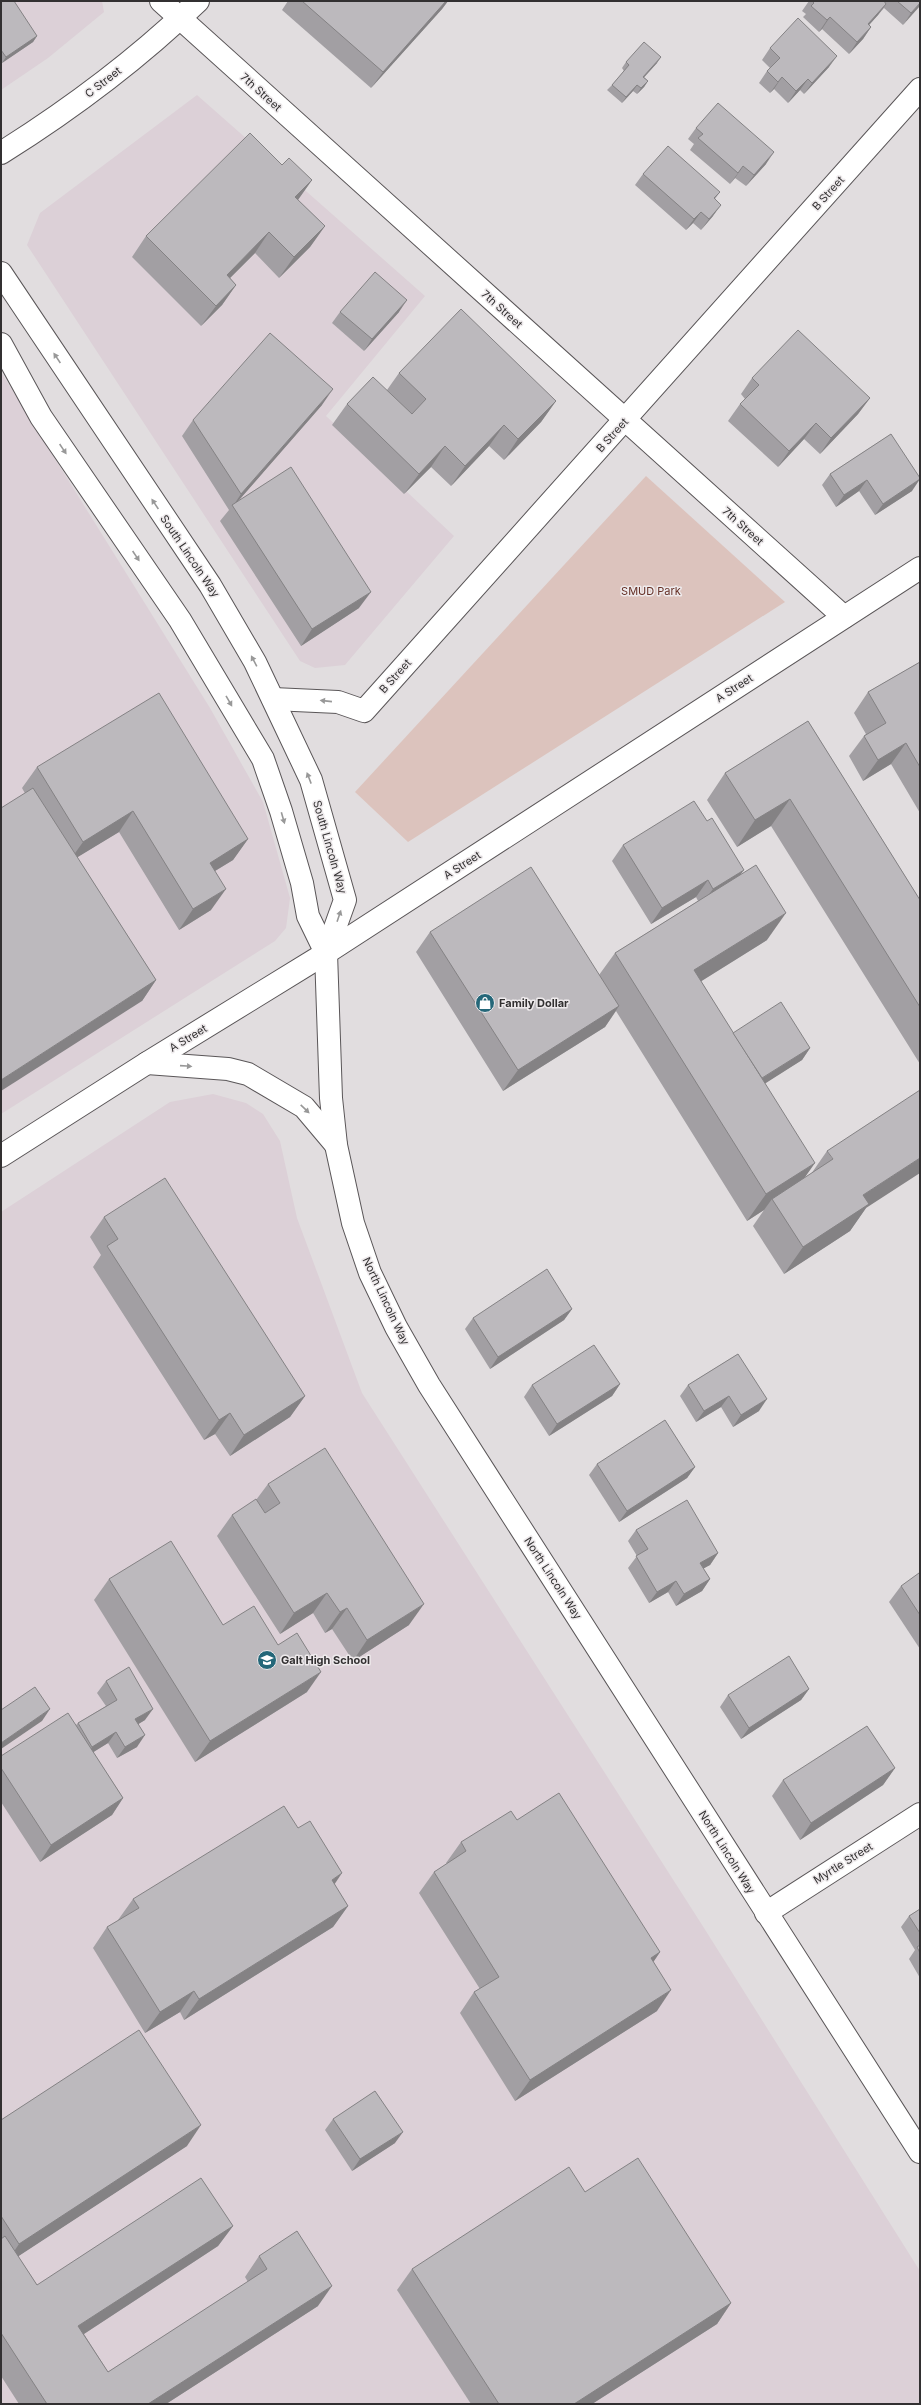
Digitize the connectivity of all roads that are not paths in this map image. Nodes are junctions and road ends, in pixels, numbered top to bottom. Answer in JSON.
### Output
{"nodes":[{"id":1,"x":161,"y":1,"type":"edge"},
{"id":2,"x":198,"y":1,"type":"edge"},
{"id":3,"x":180,"y":18,"type":"junction"},
{"id":4,"x":920,"y":89,"type":"edge"},
{"id":5,"x":1,"y":154,"type":"edge"},
{"id":6,"x":1,"y":273,"type":"edge"},
{"id":7,"x":1,"y":344,"type":"edge"},
{"id":8,"x":626,"y":420,"type":"junction"},
{"id":9,"x":920,"y":568,"type":"edge"},
{"id":10,"x":844,"y":617,"type":"junction"},
{"id":11,"x":273,"y":699,"type":"junction"},
{"id":12,"x":326,"y":953,"type":"junction"},
{"id":13,"x":147,"y":1063,"type":"junction"},
{"id":14,"x":336,"y":1145,"type":"junction"},
{"id":15,"x":1,"y":1156,"type":"edge"},
{"id":16,"x":920,"y":1814,"type":"edge"},
{"id":17,"x":766,"y":1913,"type":"junction"},
{"id":18,"x":920,"y":2152,"type":"edge"}],
"edges":[{"from":1,"to":3,"type":"main road","name":"7th Street"},
{"from":2,"to":3,"type":"main road","name":"C Street"},
{"from":3,"to":5,"type":"main road","name":"C Street"},
{"from":3,"to":8,"type":"main road","name":"7th Street"},
{"from":4,"to":8,"type":"main road","name":"B Street"},
{"from":11,"to":6,"type":"main road","name":"South Lincoln Way","one_way":true},
{"from":7,"to":12,"type":"main road","one_way":true},
{"from":8,"to":10,"type":"main road","name":"7th Street"},
{"from":8,"to":11,"type":"main road","name":"B Street","one_way":true},
{"from":9,"to":10,"type":"main road","name":"A Street"},
{"from":10,"to":12,"type":"main road","name":"A Street"},
{"from":12,"to":11,"type":"main road","name":"South Lincoln Way","one_way":true},
{"from":12,"to":13,"type":"main road","name":"A Street"},
{"from":12,"to":14,"type":"main road","name":"North Lincoln Way"},
{"from":13,"to":14,"type":"main road","one_way":true},
{"from":13,"to":15,"type":"main road","name":"A Street"},
{"from":14,"to":17,"type":"main road","name":"North Lincoln Way"},
{"from":16,"to":17,"type":"main road","name":"Myrtle Street"},
{"from":17,"to":18,"type":"main road","name":"North Lincoln Way"}]}
